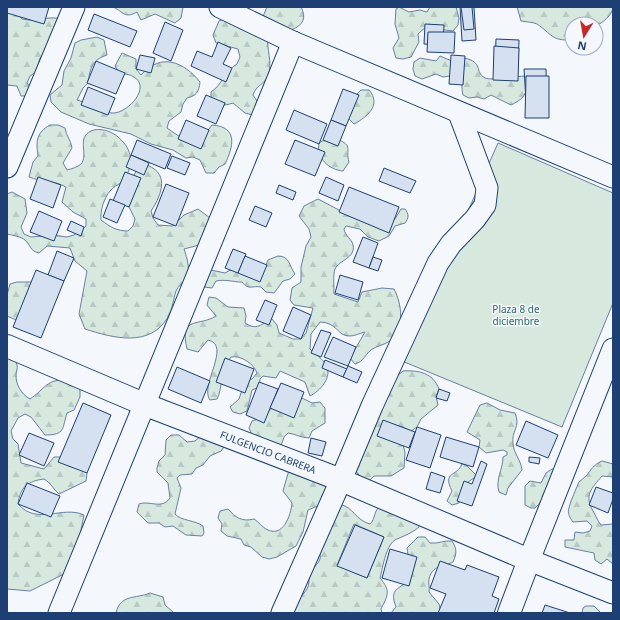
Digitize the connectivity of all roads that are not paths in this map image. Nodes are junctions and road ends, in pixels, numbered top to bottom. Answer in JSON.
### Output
{"nodes":[{"id":1,"x":74,"y":7,"type":"edge"},
{"id":2,"x":220,"y":7,"type":"edge"},
{"id":3,"x":293,"y":42,"type":"junction"},
{"id":4,"x":460,"y":113,"type":"junction"},
{"id":5,"x":7,"y":167,"type":"edge"},
{"id":6,"x":613,"y":177,"type":"edge"},
{"id":7,"x":7,"y":346,"type":"edge"},
{"id":8,"x":613,"y":349,"type":"edge"},
{"id":9,"x":146,"y":405,"type":"junction"},
{"id":10,"x":341,"y":480,"type":"junction"},
{"id":11,"x":528,"y":560,"type":"junction"},
{"id":12,"x":613,"y":592,"type":"edge"},
{"id":13,"x":59,"y":613,"type":"edge"},
{"id":14,"x":282,"y":613,"type":"edge"},
{"id":15,"x":509,"y":613,"type":"edge"}],
"edges":[{"from":1,"to":5,"type":"street"},
{"from":2,"to":3,"type":"street"},
{"from":3,"to":4,"type":"street"},
{"from":3,"to":9,"type":"street"},
{"from":4,"to":6,"type":"street"},
{"from":4,"to":10,"type":"street"},
{"from":7,"to":9,"type":"main road","name":"FULGENCIO CABRERA"},
{"from":8,"to":11,"type":"street"},
{"from":9,"to":10,"type":"main road","name":"FULGENCIO CABRERA"},
{"from":9,"to":13,"type":"street"},
{"from":10,"to":11,"type":"main road","name":"FULGENCIO CABRERA"},
{"from":10,"to":14,"type":"street"},
{"from":11,"to":12,"type":"street"},
{"from":11,"to":15,"type":"main road"}]}
